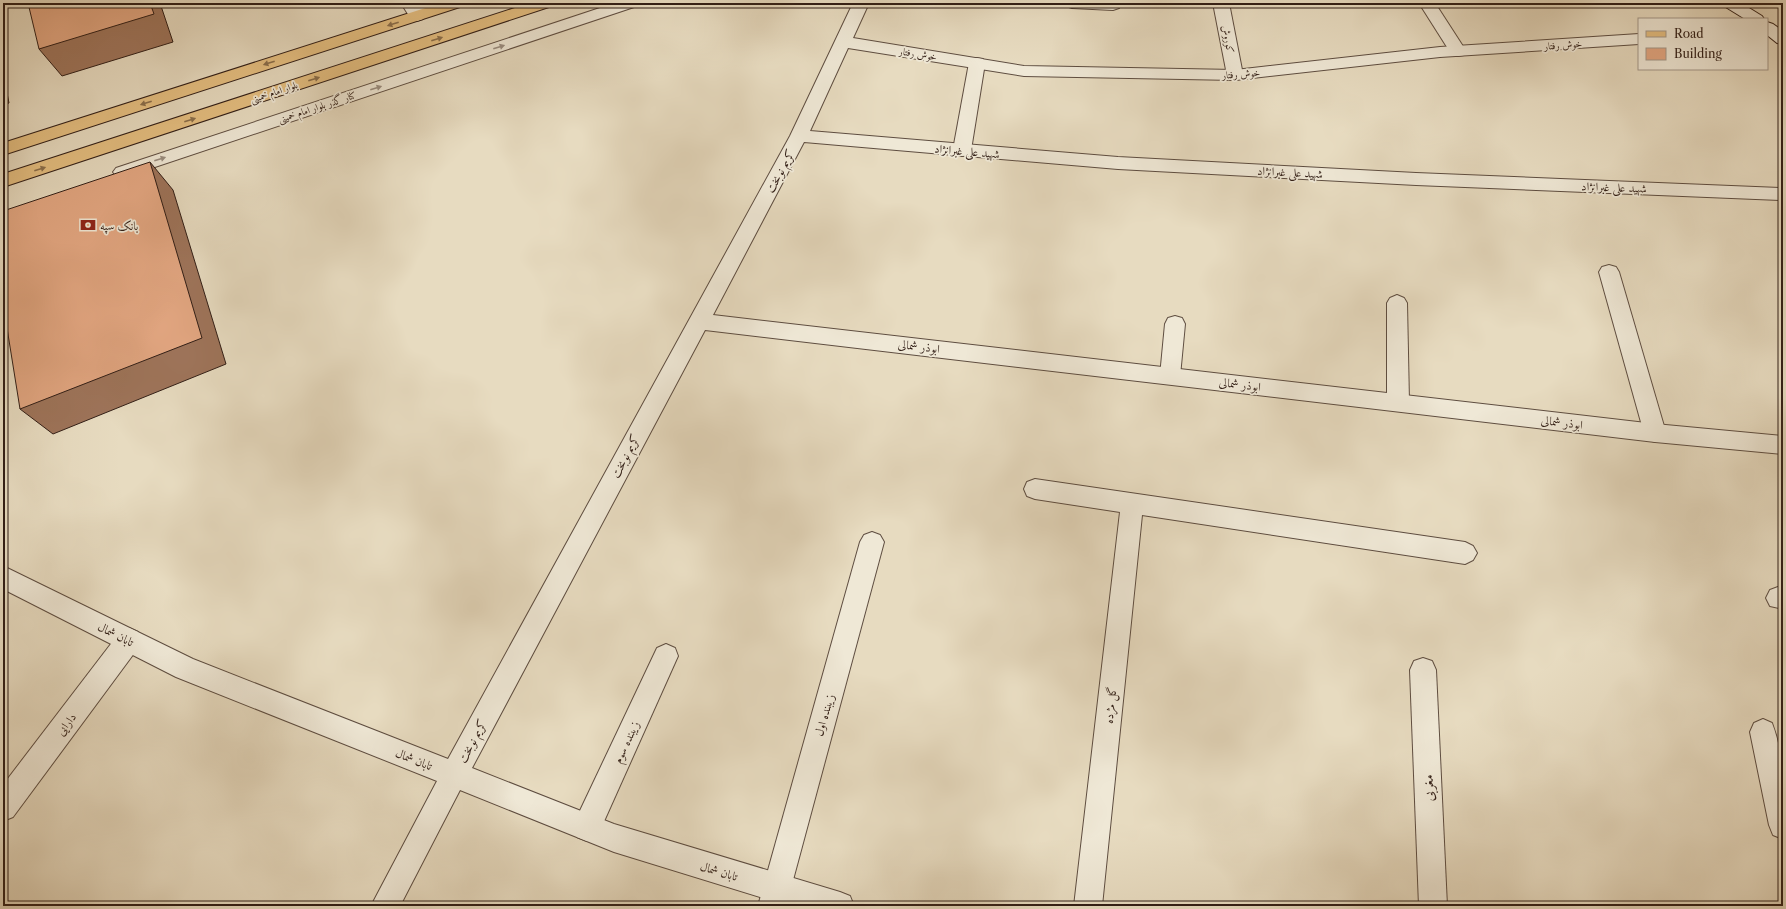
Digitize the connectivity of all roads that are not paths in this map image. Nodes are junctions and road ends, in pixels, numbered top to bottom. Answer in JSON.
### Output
{"nodes":[{"id":1,"x":428,"y":3,"type":"edge"},
{"id":2,"x":457,"y":3,"type":"edge"},
{"id":3,"x":546,"y":3,"type":"edge"},
{"id":4,"x":631,"y":3,"type":"edge"},
{"id":5,"x":861,"y":3,"type":"edge"},
{"id":6,"x":1072,"y":3,"type":"edge"},
{"id":7,"x":1220,"y":3,"type":"edge"},
{"id":8,"x":1426,"y":3,"type":"edge"},
{"id":9,"x":1730,"y":3,"type":"edge"},
{"id":10,"x":1113,"y":5,"type":"dead end"},
{"id":11,"x":413,"y":10,"type":"edge"},
{"id":12,"x":1754,"y":18,"type":"edge"},
{"id":13,"x":1768,"y":28,"type":"edge"},
{"id":14,"x":1638,"y":39,"type":"edge"},
{"id":15,"x":1783,"y":39,"type":"edge"},
{"id":16,"x":844,"y":42,"type":"junction"},
{"id":17,"x":1458,"y":51,"type":"junction"},
{"id":18,"x":977,"y":63,"type":"junction"},
{"id":19,"x":1235,"y":75,"type":"junction"},
{"id":20,"x":799,"y":136,"type":"junction"},
{"id":21,"x":3,"y":149,"type":"edge"},
{"id":22,"x":962,"y":150,"type":"junction"},
{"id":23,"x":108,"y":177,"type":"edge"},
{"id":24,"x":3,"y":181,"type":"edge"},
{"id":25,"x":1783,"y":194,"type":"edge"},
{"id":26,"x":1609,"y":272,"type":"dead end"},
{"id":27,"x":1397,"y":303,"type":"dead end"},
{"id":28,"x":698,"y":320,"type":"junction"},
{"id":29,"x":1175,"y":324,"type":"dead end"},
{"id":30,"x":1170,"y":376,"type":"junction"},
{"id":31,"x":1398,"y":402,"type":"junction"},
{"id":32,"x":1655,"y":433,"type":"junction"},
{"id":33,"x":1783,"y":445,"type":"edge"},
{"id":34,"x":1034,"y":489,"type":"dead end"},
{"id":35,"x":1132,"y":504,"type":"junction"},
{"id":36,"x":872,"y":542,"type":"dead end"},
{"id":37,"x":1465,"y":553,"type":"dead end"},
{"id":38,"x":3,"y":577,"type":"edge"},
{"id":39,"x":129,"y":640,"type":"junction"},
{"id":40,"x":666,"y":656,"type":"dead end"},
{"id":41,"x":1423,"y":670,"type":"dead end"},
{"id":42,"x":1764,"y":732,"type":"dead end"},
{"id":43,"x":454,"y":775,"type":"junction"},
{"id":44,"x":3,"y":807,"type":"edge"},
{"id":45,"x":1783,"y":825,"type":"edge"},
{"id":46,"x":586,"y":827,"type":"junction"},
{"id":47,"x":774,"y":897,"type":"edge"},
{"id":48,"x":385,"y":906,"type":"edge"},
{"id":49,"x":840,"y":906,"type":"edge"},
{"id":50,"x":1088,"y":906,"type":"edge"},
{"id":51,"x":1433,"y":906,"type":"edge"}],
"edges":[{"from":1,"to":11,"type":"street"},
{"from":2,"to":11,"type":"main road"},
{"from":24,"to":3,"type":"main road","name":"بلوار امام خمینی","one_way":true},
{"from":23,"to":4,"type":"street","name":"کنار گذر بلوار امام خمینی","one_way":true},
{"from":5,"to":16,"type":"street","name":"کریم نوبخت"},
{"from":6,"to":10,"type":"street"},
{"from":7,"to":19,"type":"street","name":"کوروش"},
{"from":8,"to":17,"type":"street"},
{"from":9,"to":12,"type":"street"},
{"from":11,"to":21,"type":"main road","one_way":true},
{"from":13,"to":15,"type":"street"},
{"from":14,"to":17,"type":"street","name":"خوش رفتار"},
{"from":16,"to":18,"type":"street","name":"خوش رفتار"},
{"from":16,"to":20,"type":"street","name":"کریم نوبخت"},
{"from":17,"to":19,"type":"street","name":"خوش رفتار"},
{"from":18,"to":19,"type":"street","name":"خوش رفتار"},
{"from":18,"to":22,"type":"street"},
{"from":20,"to":22,"type":"street","name":"شهید علی غبرانژاد"},
{"from":20,"to":28,"type":"street","name":"کریم نوبخت"},
{"from":22,"to":25,"type":"street","name":"شهید علی غبرانژاد"},
{"from":26,"to":32,"type":"street"},
{"from":27,"to":31,"type":"street"},
{"from":28,"to":30,"type":"street","name":"ابوذر شمالی"},
{"from":28,"to":43,"type":"street","name":"کریم نوبخت"},
{"from":29,"to":30,"type":"street"},
{"from":30,"to":31,"type":"street","name":"ابوذر شمالی"},
{"from":31,"to":32,"type":"street","name":"ابوذر شمالی"},
{"from":32,"to":33,"type":"street","name":"ابوذر شمالی"},
{"from":34,"to":35,"type":"street"},
{"from":35,"to":37,"type":"street"},
{"from":35,"to":50,"type":"street","name":"گل مژده"},
{"from":36,"to":47,"type":"street","name":"زیبنده اول"},
{"from":38,"to":39,"type":"street","name":"تابان شمال"},
{"from":39,"to":43,"type":"street","name":"تابان شمال"},
{"from":39,"to":44,"type":"street","name":"دارایی"},
{"from":40,"to":46,"type":"street","name":"زیبنده سوم"},
{"from":41,"to":51,"type":"street","name":"مغربی"},
{"from":42,"to":45,"type":"street"},
{"from":43,"to":46,"type":"street","name":"تابان شمال"},
{"from":43,"to":48,"type":"street","name":"کریم نوبخت"},
{"from":46,"to":47,"type":"street","name":"تابان شمال"},
{"from":47,"to":49,"type":"street","name":"تابان شمال"}]}
